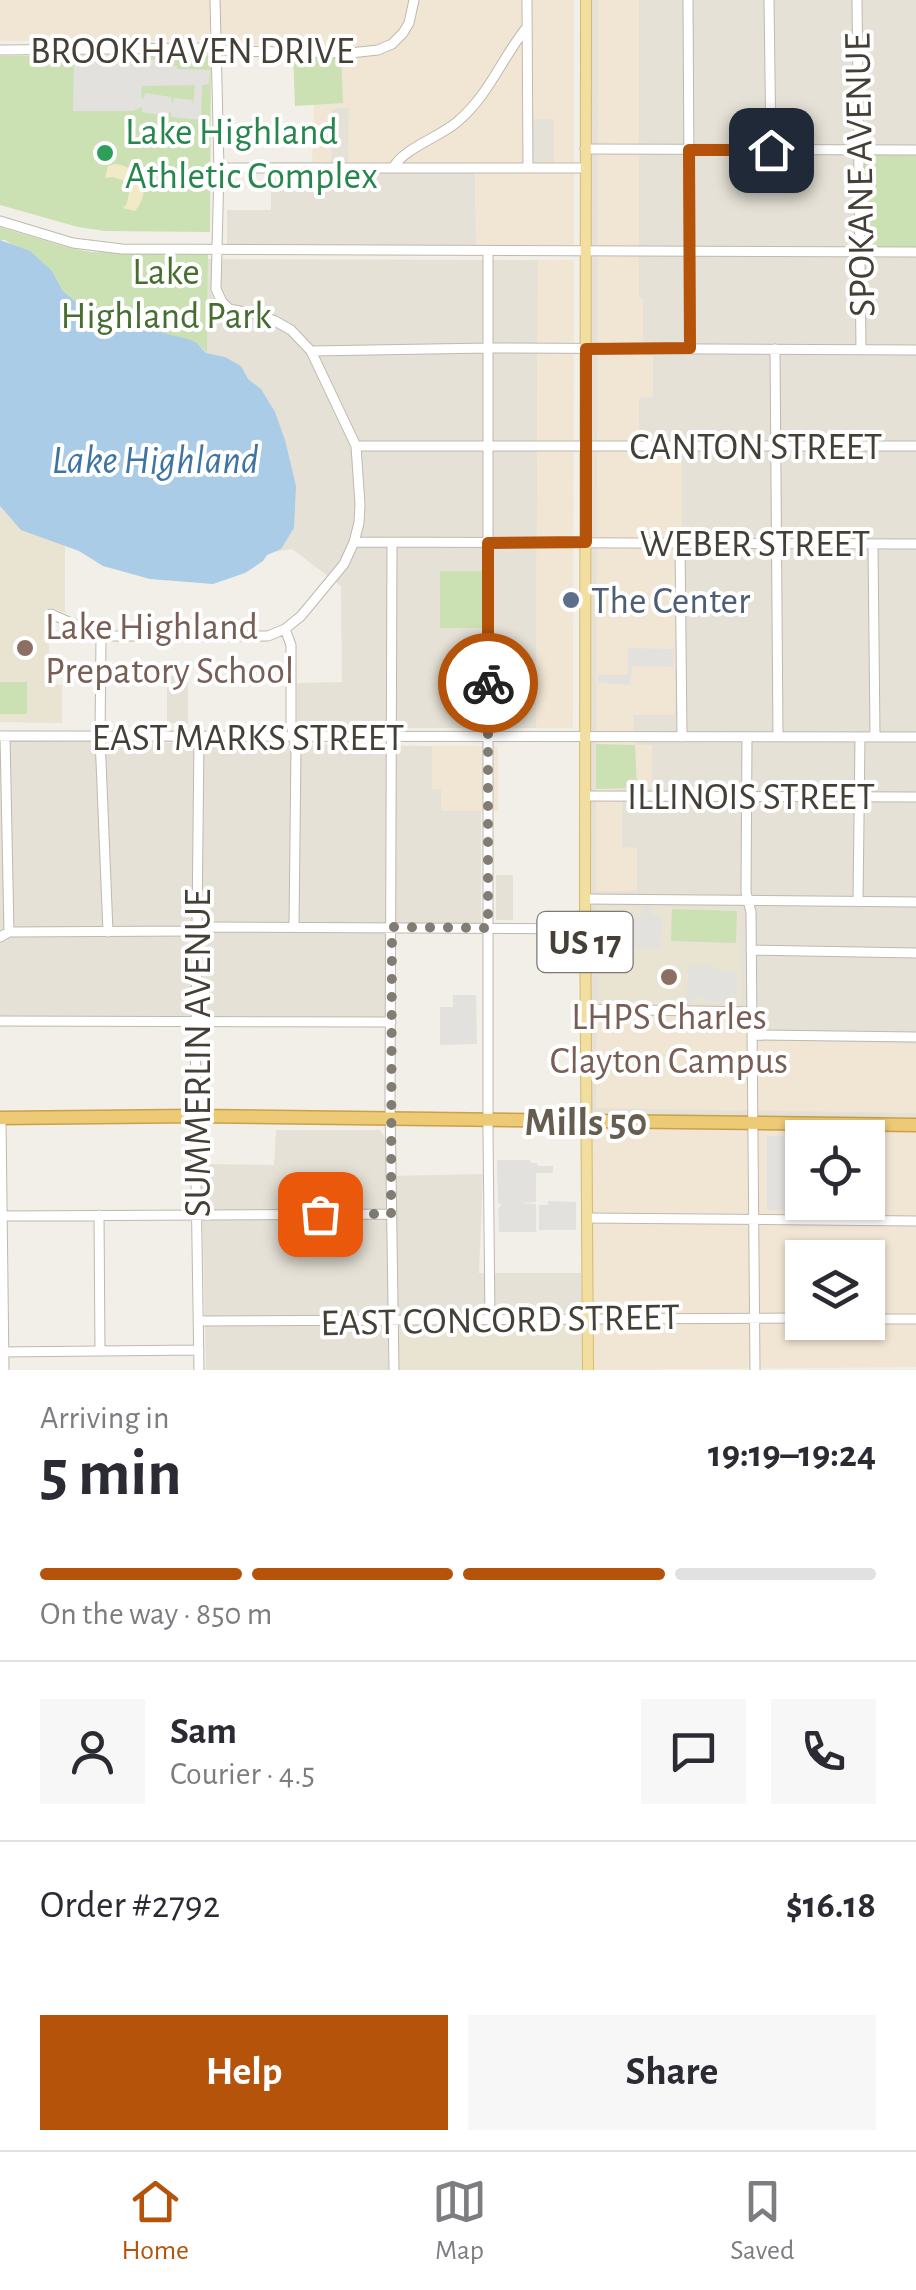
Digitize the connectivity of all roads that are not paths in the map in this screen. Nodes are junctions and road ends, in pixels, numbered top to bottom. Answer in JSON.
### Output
{"nodes":[{"id":1,"x":216,"y":0,"type":"edge"},
{"id":2,"x":414,"y":0,"type":"edge"},
{"id":3,"x":527,"y":0,"type":"edge"},
{"id":4,"x":586,"y":0,"type":"edge"},
{"id":5,"x":688,"y":0,"type":"edge"},
{"id":6,"x":769,"y":0,"type":"edge"},
{"id":7,"x":857,"y":0,"type":"edge"},
{"id":8,"x":527,"y":27,"type":"junction"},
{"id":9,"x":0,"y":50,"type":"edge"},
{"id":10,"x":217,"y":50,"type":"junction"},
{"id":11,"x":585,"y":149,"type":"junction"},
{"id":12,"x":689,"y":150,"type":"junction"},
{"id":13,"x":771,"y":150,"type":"junction"},
{"id":14,"x":858,"y":150,"type":"junction"},
{"id":15,"x":916,"y":150,"type":"edge"},
{"id":16,"x":219,"y":168,"type":"junction"},
{"id":17,"x":393,"y":168,"type":"junction"},
{"id":18,"x":528,"y":168,"type":"junction"},
{"id":19,"x":585,"y":168,"type":"junction"},
{"id":20,"x":0,"y":222,"type":"edge"},
{"id":21,"x":218,"y":249,"type":"junction"},
{"id":22,"x":488,"y":251,"type":"junction"},
{"id":23,"x":690,"y":251,"type":"junction"},
{"id":24,"x":585,"y":252,"type":"junction"},
{"id":25,"x":860,"y":252,"type":"junction"},
{"id":26,"x":916,"y":252,"type":"edge"},
{"id":27,"x":488,"y":348,"type":"junction"},
{"id":28,"x":690,"y":348,"type":"junction"},
{"id":29,"x":586,"y":349,"type":"junction"},
{"id":30,"x":775,"y":349,"type":"junction"},
{"id":31,"x":861,"y":349,"type":"junction"},
{"id":32,"x":916,"y":350,"type":"edge"},
{"id":33,"x":310,"y":351,"type":"junction"},
{"id":34,"x":356,"y":446,"type":"junction"},
{"id":35,"x":487,"y":446,"type":"junction"},
{"id":36,"x":585,"y":446,"type":"junction"},
{"id":37,"x":776,"y":446,"type":"junction"},
{"id":38,"x":916,"y":446,"type":"edge"},
{"id":39,"x":354,"y":542,"type":"junction"},
{"id":40,"x":392,"y":542,"type":"junction"},
{"id":41,"x":586,"y":542,"type":"junction"},
{"id":42,"x":680,"y":542,"type":"junction"},
{"id":43,"x":488,"y":543,"type":"junction"},
{"id":44,"x":776,"y":543,"type":"junction"},
{"id":45,"x":873,"y":544,"type":"junction"},
{"id":46,"x":916,"y":544,"type":"edge"},
{"id":47,"x":51,"y":614,"type":"dead end"},
{"id":48,"x":285,"y":630,"type":"junction"},
{"id":49,"x":101,"y":636,"type":"junction"},
{"id":50,"x":2,"y":736,"type":"edge"},
{"id":51,"x":100,"y":736,"type":"junction"},
{"id":52,"x":294,"y":736,"type":"junction"},
{"id":53,"x":682,"y":736,"type":"junction"},
{"id":54,"x":198,"y":737,"type":"junction"},
{"id":55,"x":392,"y":737,"type":"junction"},
{"id":56,"x":488,"y":737,"type":"junction"},
{"id":57,"x":585,"y":737,"type":"junction"},
{"id":58,"x":746,"y":737,"type":"junction"},
{"id":59,"x":778,"y":737,"type":"junction"},
{"id":60,"x":860,"y":737,"type":"junction"},
{"id":61,"x":874,"y":737,"type":"junction"},
{"id":62,"x":916,"y":737,"type":"edge"},
{"id":63,"x":585,"y":796,"type":"junction"},
{"id":64,"x":859,"y":796,"type":"junction"},
{"id":65,"x":747,"y":797,"type":"junction"},
{"id":66,"x":916,"y":797,"type":"edge"},
{"id":67,"x":585,"y":899,"type":"junction"},
{"id":68,"x":858,"y":901,"type":"junction"},
{"id":69,"x":748,"y":902,"type":"junction"},
{"id":70,"x":916,"y":902,"type":"edge"},
{"id":71,"x":294,"y":927,"type":"junction"},
{"id":72,"x":392,"y":927,"type":"junction"},
{"id":73,"x":488,"y":928,"type":"junction"},
{"id":74,"x":198,"y":929,"type":"junction"},
{"id":75,"x":585,"y":929,"type":"junction"},
{"id":76,"x":108,"y":932,"type":"junction"},
{"id":77,"x":5,"y":934,"type":"edge"},
{"id":78,"x":751,"y":950,"type":"junction"},
{"id":79,"x":916,"y":953,"type":"edge"},
{"id":80,"x":585,"y":1009,"type":"junction"},
{"id":81,"x":752,"y":1012,"type":"junction"},
{"id":82,"x":0,"y":1020,"type":"edge"},
{"id":83,"x":196,"y":1022,"type":"junction"},
{"id":84,"x":391,"y":1022,"type":"junction"},
{"id":85,"x":752,"y":1035,"type":"junction"},
{"id":86,"x":916,"y":1037,"type":"edge"},
{"id":87,"x":195,"y":1116,"type":"junction"},
{"id":88,"x":1,"y":1118,"type":"edge"},
{"id":89,"x":390,"y":1118,"type":"junction"},
{"id":90,"x":488,"y":1120,"type":"junction"},
{"id":91,"x":586,"y":1122,"type":"junction"},
{"id":92,"x":754,"y":1123,"type":"junction"},
{"id":93,"x":916,"y":1125,"type":"edge"},
{"id":94,"x":99,"y":1214,"type":"junction"},
{"id":95,"x":196,"y":1214,"type":"junction"},
{"id":96,"x":391,"y":1214,"type":"junction"},
{"id":97,"x":1,"y":1216,"type":"edge"},
{"id":98,"x":586,"y":1218,"type":"junction"},
{"id":99,"x":754,"y":1220,"type":"junction"},
{"id":100,"x":916,"y":1221,"type":"edge"},
{"id":101,"x":588,"y":1318,"type":"junction"},
{"id":102,"x":754,"y":1318,"type":"junction"},
{"id":103,"x":785,"y":1318,"type":"edge"},
{"id":104,"x":885,"y":1318,"type":"edge"},
{"id":105,"x":916,"y":1319,"type":"edge"},
{"id":106,"x":490,"y":1320,"type":"junction"},
{"id":107,"x":198,"y":1321,"type":"junction"},
{"id":108,"x":393,"y":1321,"type":"junction"},
{"id":109,"x":198,"y":1350,"type":"junction"},
{"id":110,"x":100,"y":1351,"type":"junction"},
{"id":111,"x":2,"y":1352,"type":"edge"},
{"id":112,"x":4,"y":1370,"type":"edge"},
{"id":113,"x":199,"y":1370,"type":"edge"},
{"id":114,"x":394,"y":1370,"type":"edge"},
{"id":115,"x":588,"y":1370,"type":"edge"},
{"id":116,"x":755,"y":1370,"type":"edge"}],
"edges":[{"from":1,"to":10,"type":"street"},
{"from":2,"to":10,"type":"street","name":"BROOKHAVEN DRIVE"},
{"from":3,"to":8,"type":"street"},
{"from":4,"to":11,"type":"main road","number":"US 17"},
{"from":5,"to":12,"type":"street"},
{"from":6,"to":13,"type":"street"},
{"from":7,"to":14,"type":"street","name":"SPOKANE AVENUE"},
{"from":8,"to":17,"type":"street"},
{"from":8,"to":18,"type":"street"},
{"from":9,"to":10,"type":"street","name":"BROOKHAVEN DRIVE"},
{"from":10,"to":16,"type":"street"},
{"from":11,"to":12,"type":"street"},
{"from":11,"to":19,"type":"main road","number":"US 17"},
{"from":12,"to":13,"type":"street"},
{"from":12,"to":23,"type":"street"},
{"from":13,"to":14,"type":"street"},
{"from":14,"to":15,"type":"street"},
{"from":14,"to":25,"type":"street","name":"SPOKANE AVENUE"},
{"from":16,"to":17,"type":"street"},
{"from":16,"to":21,"type":"street"},
{"from":17,"to":18,"type":"street"},
{"from":18,"to":19,"type":"street"},
{"from":19,"to":24,"type":"main road","number":"US 17"},
{"from":20,"to":21,"type":"street"},
{"from":21,"to":22,"type":"street"},
{"from":21,"to":33,"type":"street"},
{"from":22,"to":24,"type":"street"},
{"from":22,"to":27,"type":"street"},
{"from":23,"to":24,"type":"street"},
{"from":23,"to":25,"type":"street"},
{"from":23,"to":28,"type":"street"},
{"from":24,"to":29,"type":"main road","number":"US 17"},
{"from":25,"to":26,"type":"street"},
{"from":25,"to":31,"type":"street","name":"SPOKANE AVENUE"},
{"from":27,"to":29,"type":"street"},
{"from":27,"to":33,"type":"street"},
{"from":27,"to":35,"type":"street"},
{"from":28,"to":29,"type":"street"},
{"from":28,"to":30,"type":"street"},
{"from":29,"to":36,"type":"main road","number":"US 17"},
{"from":30,"to":31,"type":"street"},
{"from":30,"to":37,"type":"street"},
{"from":31,"to":32,"type":"street"},
{"from":33,"to":34,"type":"street"},
{"from":34,"to":35,"type":"street","name":"CANTON STREET"},
{"from":34,"to":39,"type":"street"},
{"from":35,"to":36,"type":"street","name":"CANTON STREET"},
{"from":35,"to":43,"type":"street"},
{"from":36,"to":37,"type":"street","name":"CANTON STREET"},
{"from":36,"to":41,"type":"main road","number":"US 17"},
{"from":37,"to":38,"type":"street","name":"CANTON STREET"},
{"from":37,"to":44,"type":"street"},
{"from":39,"to":40,"type":"street","name":"WEBER STREET"},
{"from":39,"to":48,"type":"street"},
{"from":40,"to":43,"type":"street","name":"WEBER STREET"},
{"from":40,"to":55,"type":"street"},
{"from":41,"to":42,"type":"street","name":"WEBER STREET"},
{"from":41,"to":43,"type":"street","name":"WEBER STREET"},
{"from":41,"to":57,"type":"main road","number":"US 17"},
{"from":42,"to":44,"type":"street","name":"WEBER STREET"},
{"from":42,"to":53,"type":"street"},
{"from":43,"to":56,"type":"street"},
{"from":44,"to":45,"type":"street","name":"WEBER STREET"},
{"from":44,"to":59,"type":"street"},
{"from":45,"to":46,"type":"street","name":"WEBER STREET"},
{"from":45,"to":61,"type":"street"},
{"from":47,"to":49,"type":"street"},
{"from":48,"to":49,"type":"street"},
{"from":48,"to":52,"type":"street"},
{"from":49,"to":51,"type":"street"},
{"from":50,"to":51,"type":"street","name":"EAST MARKS STREET"},
{"from":50,"to":77,"type":"street"},
{"from":51,"to":54,"type":"street","name":"EAST MARKS STREET"},
{"from":51,"to":76,"type":"street"},
{"from":52,"to":54,"type":"street","name":"EAST MARKS STREET"},
{"from":52,"to":55,"type":"street","name":"EAST MARKS STREET"},
{"from":52,"to":71,"type":"street"},
{"from":53,"to":57,"type":"street","name":"EAST MARKS STREET"},
{"from":53,"to":58,"type":"street","name":"EAST MARKS STREET"},
{"from":54,"to":74,"type":"street","name":"SUMMERLIN AVENUE"},
{"from":55,"to":56,"type":"street","name":"EAST MARKS STREET"},
{"from":55,"to":72,"type":"street"},
{"from":56,"to":57,"type":"street","name":"EAST MARKS STREET"},
{"from":56,"to":73,"type":"street"},
{"from":57,"to":63,"type":"main road","number":"US 17"},
{"from":58,"to":59,"type":"street","name":"EAST MARKS STREET"},
{"from":58,"to":65,"type":"street"},
{"from":59,"to":60,"type":"street","name":"EAST MARKS STREET"},
{"from":60,"to":61,"type":"street","name":"EAST MARKS STREET"},
{"from":60,"to":64,"type":"street"},
{"from":61,"to":62,"type":"street","name":"EAST MARKS STREET"},
{"from":63,"to":65,"type":"street","name":"ILLINOIS STREET"},
{"from":63,"to":67,"type":"main road","number":"US 17"},
{"from":64,"to":65,"type":"street","name":"ILLINOIS STREET"},
{"from":64,"to":66,"type":"street","name":"ILLINOIS STREET"},
{"from":64,"to":68,"type":"street"},
{"from":65,"to":69,"type":"street"},
{"from":67,"to":69,"type":"street"},
{"from":67,"to":75,"type":"main road","number":"US 17"},
{"from":68,"to":69,"type":"street"},
{"from":68,"to":70,"type":"street"},
{"from":69,"to":78,"type":"street"},
{"from":71,"to":72,"type":"street"},
{"from":71,"to":74,"type":"street"},
{"from":72,"to":73,"type":"street"},
{"from":72,"to":84,"type":"street"},
{"from":73,"to":75,"type":"street"},
{"from":73,"to":90,"type":"street"},
{"from":74,"to":76,"type":"street"},
{"from":74,"to":83,"type":"street","name":"SUMMERLIN AVENUE"},
{"from":75,"to":80,"type":"main road","number":"US 17"},
{"from":76,"to":77,"type":"street"},
{"from":78,"to":79,"type":"street"},
{"from":78,"to":81,"type":"street"},
{"from":80,"to":81,"type":"street"},
{"from":80,"to":91,"type":"main road","number":"US 17"},
{"from":81,"to":85,"type":"street"},
{"from":82,"to":83,"type":"street"},
{"from":83,"to":84,"type":"street"},
{"from":83,"to":87,"type":"street","name":"SUMMERLIN AVENUE"},
{"from":84,"to":89,"type":"street"},
{"from":85,"to":86,"type":"street"},
{"from":85,"to":92,"type":"street"},
{"from":87,"to":88,"type":"highway"},
{"from":87,"to":89,"type":"highway"},
{"from":87,"to":95,"type":"street","name":"SUMMERLIN AVENUE"},
{"from":88,"to":97,"type":"street"},
{"from":89,"to":90,"type":"highway"},
{"from":89,"to":96,"type":"street"},
{"from":90,"to":91,"type":"highway"},
{"from":90,"to":106,"type":"street"},
{"from":91,"to":92,"type":"highway"},
{"from":91,"to":98,"type":"main road"},
{"from":92,"to":93,"type":"highway"},
{"from":92,"to":99,"type":"street"},
{"from":94,"to":95,"type":"street"},
{"from":94,"to":97,"type":"street"},
{"from":94,"to":110,"type":"street"},
{"from":95,"to":96,"type":"street"},
{"from":95,"to":107,"type":"street","name":"SUMMERLIN AVENUE"},
{"from":96,"to":108,"type":"street"},
{"from":97,"to":111,"type":"street"},
{"from":98,"to":99,"type":"street"},
{"from":98,"to":101,"type":"main road"},
{"from":99,"to":100,"type":"street"},
{"from":99,"to":102,"type":"street"},
{"from":101,"to":102,"type":"street","name":"EAST CONCORD STREET"},
{"from":101,"to":106,"type":"street","name":"EAST CONCORD STREET"},
{"from":101,"to":115,"type":"main road"},
{"from":102,"to":103,"type":"street","name":"EAST CONCORD STREET"},
{"from":102,"to":116,"type":"street"},
{"from":104,"to":105,"type":"street"},
{"from":106,"to":108,"type":"street","name":"EAST CONCORD STREET"},
{"from":107,"to":108,"type":"street","name":"EAST CONCORD STREET"},
{"from":107,"to":109,"type":"street","name":"SUMMERLIN AVENUE"},
{"from":108,"to":114,"type":"street"},
{"from":109,"to":110,"type":"street"},
{"from":109,"to":113,"type":"street","name":"SUMMERLIN AVENUE"},
{"from":110,"to":111,"type":"street"},
{"from":111,"to":112,"type":"street"}]}
